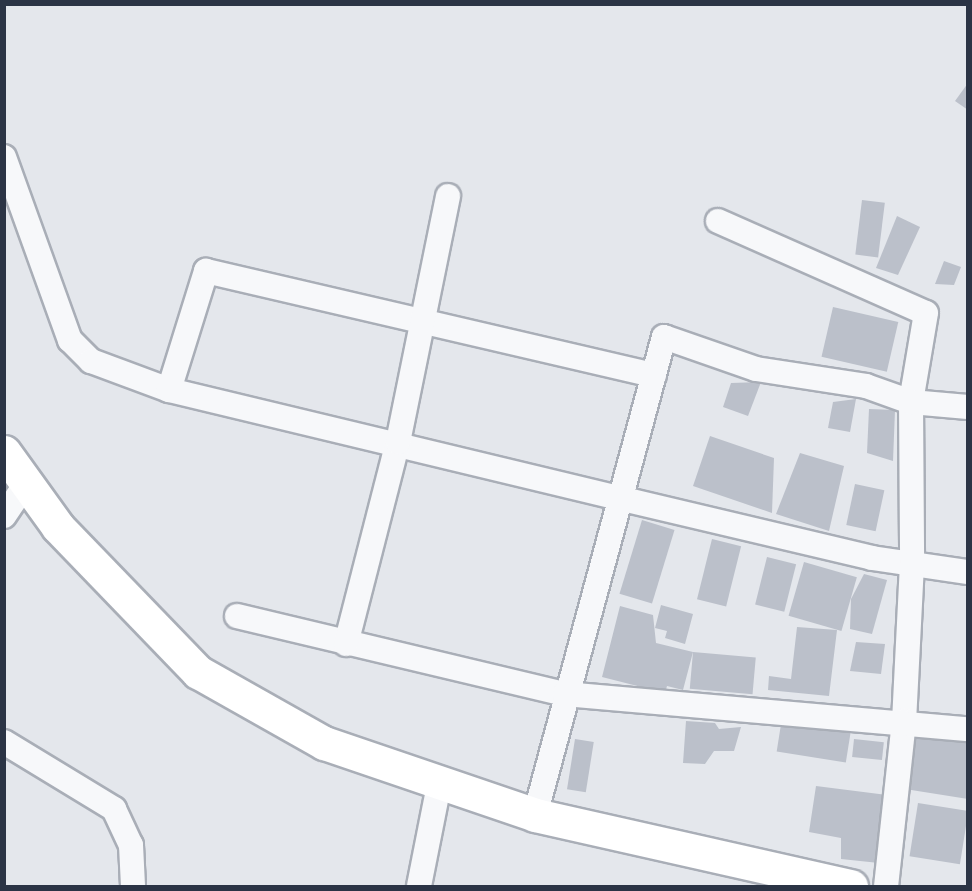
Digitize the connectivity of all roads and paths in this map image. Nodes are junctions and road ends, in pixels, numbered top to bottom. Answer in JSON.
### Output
{"nodes":[{"id":1,"x":4,"y":157,"type":"edge"},
{"id":2,"x":448,"y":196,"type":"dead end"},
{"id":3,"x":718,"y":221,"type":"dead end"},
{"id":4,"x":422,"y":322,"type":"junction"},
{"id":5,"x":654,"y":375,"type":"junction"},
{"id":6,"x":169,"y":390,"type":"junction"},
{"id":7,"x":911,"y":402,"type":"junction"},
{"id":8,"x":968,"y":407,"type":"edge"},
{"id":9,"x":398,"y":442,"type":"junction"},
{"id":10,"x":4,"y":452,"type":"edge"},
{"id":11,"x":26,"y":483,"type":"junction"},
{"id":12,"x":622,"y":500,"type":"junction"},
{"id":13,"x":4,"y":516,"type":"edge"},
{"id":14,"x":912,"y":564,"type":"junction"},
{"id":15,"x":968,"y":572,"type":"edge"},
{"id":16,"x":237,"y":616,"type":"dead end"},
{"id":17,"x":346,"y":644,"type":"junction"},
{"id":18,"x":565,"y":694,"type":"junction"},
{"id":19,"x":904,"y":721,"type":"junction"},
{"id":20,"x":968,"y":729,"type":"edge"},
{"id":21,"x":4,"y":742,"type":"edge"},
{"id":22,"x":439,"y":785,"type":"junction"},
{"id":23,"x":535,"y":815,"type":"junction"},
{"id":24,"x":134,"y":886,"type":"edge"},
{"id":25,"x":419,"y":886,"type":"edge"},
{"id":26,"x":851,"y":886,"type":"edge"},
{"id":27,"x":886,"y":886,"type":"edge"}],
"edges":[{"from":1,"to":6,"type":"street"},
{"from":2,"to":4,"type":"street"},
{"from":3,"to":7,"type":"street"},
{"from":4,"to":5,"type":"street"},
{"from":4,"to":6,"type":"street"},
{"from":4,"to":9,"type":"street"},
{"from":5,"to":7,"type":"street"},
{"from":5,"to":12,"type":"street"},
{"from":6,"to":9,"type":"street"},
{"from":7,"to":8,"type":"street"},
{"from":7,"to":14,"type":"street"},
{"from":9,"to":12,"type":"street"},
{"from":9,"to":17,"type":"street"},
{"from":10,"to":11,"type":"street"},
{"from":11,"to":13,"type":"street"},
{"from":11,"to":22,"type":"street"},
{"from":12,"to":14,"type":"street"},
{"from":12,"to":18,"type":"street"},
{"from":14,"to":15,"type":"street"},
{"from":14,"to":19,"type":"street"},
{"from":16,"to":17,"type":"street"},
{"from":17,"to":18,"type":"street"},
{"from":18,"to":19,"type":"street"},
{"from":18,"to":23,"type":"street"},
{"from":19,"to":20,"type":"street"},
{"from":19,"to":27,"type":"street"},
{"from":21,"to":24,"type":"street"},
{"from":22,"to":23,"type":"street"},
{"from":22,"to":25,"type":"street"},
{"from":23,"to":26,"type":"street"}]}
